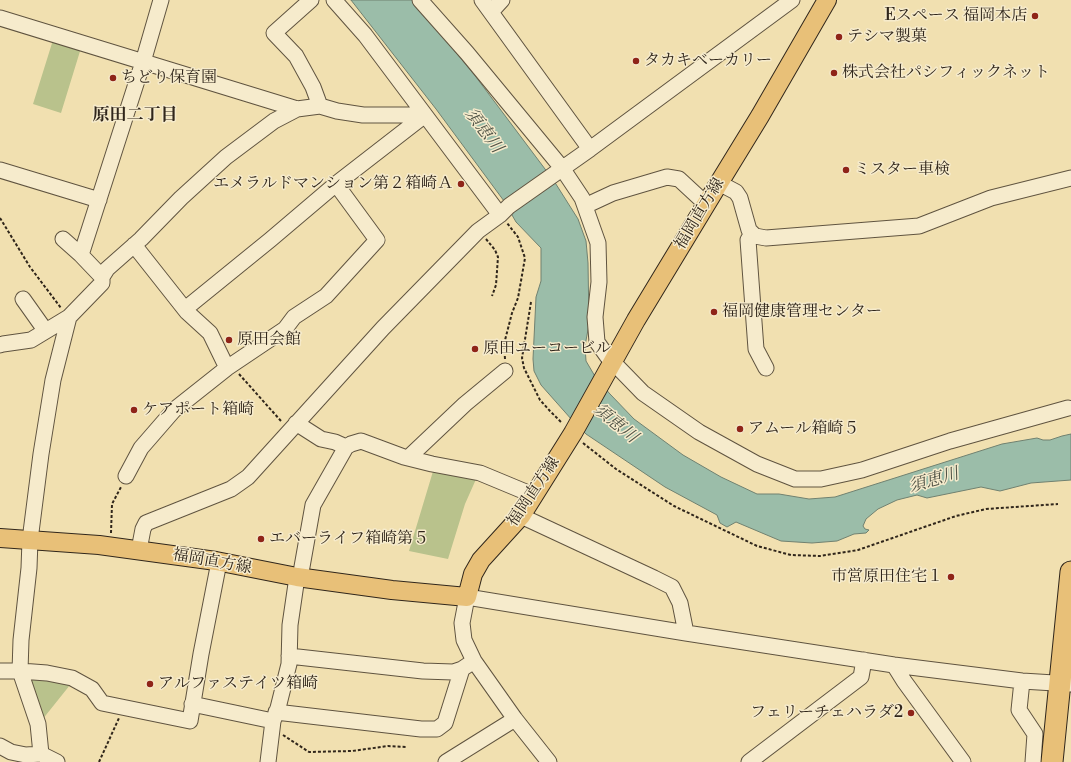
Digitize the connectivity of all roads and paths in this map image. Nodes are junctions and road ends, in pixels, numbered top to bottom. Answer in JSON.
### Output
{"nodes":[{"id":1,"x":161,"y":0,"type":"edge"},
{"id":2,"x":311,"y":0,"type":"edge"},
{"id":3,"x":334,"y":0,"type":"edge"},
{"id":4,"x":420,"y":0,"type":"edge"},
{"id":5,"x":502,"y":0,"type":"edge"},
{"id":6,"x":792,"y":0,"type":"edge"},
{"id":7,"x":827,"y":0,"type":"edge"},
{"id":8,"x":486,"y":6,"type":"edge"},
{"id":9,"x":0,"y":18,"type":"edge"},
{"id":10,"x":143,"y":62,"type":"junction"},
{"id":11,"x":320,"y":106,"type":"junction"},
{"id":12,"x":297,"y":109,"type":"junction"},
{"id":13,"x":425,"y":115,"type":"junction"},
{"id":14,"x":590,"y":149,"type":"junction"},
{"id":15,"x":0,"y":170,"type":"edge"},
{"id":16,"x":558,"y":171,"type":"junction"},
{"id":17,"x":1071,"y":178,"type":"edge"},
{"id":18,"x":719,"y":183,"type":"junction"},
{"id":19,"x":336,"y":184,"type":"junction"},
{"id":20,"x":99,"y":200,"type":"junction"},
{"id":21,"x":706,"y":204,"type":"junction"},
{"id":22,"x":585,"y":206,"type":"junction"},
{"id":23,"x":504,"y":210,"type":"junction"},
{"id":24,"x":0,"y":218,"type":"edge"},
{"id":25,"x":478,"y":231,"type":"junction"},
{"id":26,"x":752,"y":233,"type":"junction"},
{"id":27,"x":63,"y":239,"type":"dead end"},
{"id":28,"x":134,"y":245,"type":"junction"},
{"id":29,"x":81,"y":255,"type":"junction"},
{"id":30,"x":102,"y":277,"type":"junction"},
{"id":31,"x":492,"y":296,"type":"dead end"},
{"id":32,"x":23,"y":299,"type":"dead end"},
{"id":33,"x":531,"y":302,"type":"dead end"},
{"id":34,"x":185,"y":309,"type":"junction"},
{"id":35,"x":69,"y":317,"type":"junction"},
{"id":36,"x":45,"y":330,"type":"junction"},
{"id":37,"x":0,"y":345,"type":"edge"},
{"id":38,"x":610,"y":366,"type":"junction"},
{"id":39,"x":227,"y":368,"type":"junction"},
{"id":40,"x":766,"y":368,"type":"dead end"},
{"id":41,"x":505,"y":371,"type":"joint"},
{"id":42,"x":1068,"y":408,"type":"dead end"},
{"id":43,"x":293,"y":427,"type":"junction"},
{"id":44,"x":573,"y":433,"type":"junction"},
{"id":45,"x":346,"y":447,"type":"junction"},
{"id":46,"x":408,"y":458,"type":"junction"},
{"id":47,"x":126,"y":476,"type":"joint"},
{"id":48,"x":533,"y":494,"type":"junction"},
{"id":49,"x":1058,"y":504,"type":"dead end"},
{"id":50,"x":521,"y":516,"type":"junction"},
{"id":51,"x":0,"y":538,"type":"edge"},
{"id":52,"x":30,"y":540,"type":"junction"},
{"id":53,"x":110,"y":546,"type":"junction"},
{"id":54,"x":139,"y":550,"type":"junction"},
{"id":55,"x":219,"y":562,"type":"junction"},
{"id":56,"x":1071,"y":572,"type":"edge"},
{"id":57,"x":298,"y":578,"type":"junction"},
{"id":58,"x":467,"y":597,"type":"junction"},
{"id":59,"x":686,"y":633,"type":"junction"},
{"id":60,"x":289,"y":656,"type":"junction"},
{"id":61,"x":864,"y":660,"type":"junction"},
{"id":62,"x":474,"y":661,"type":"junction"},
{"id":63,"x":894,"y":665,"type":"junction"},
{"id":64,"x":462,"y":669,"type":"junction"},
{"id":65,"x":20,"y":671,"type":"junction"},
{"id":66,"x":0,"y":672,"type":"edge"},
{"id":67,"x":1022,"y":681,"type":"junction"},
{"id":68,"x":1066,"y":683,"type":"edge"},
{"id":69,"x":192,"y":704,"type":"junction"},
{"id":70,"x":124,"y":708,"type":"junction"},
{"id":71,"x":273,"y":719,"type":"junction"},
{"id":72,"x":515,"y":719,"type":"junction"},
{"id":73,"x":407,"y":747,"type":"dead end"},
{"id":74,"x":3,"y":753,"type":"edge"},
{"id":75,"x":41,"y":754,"type":"junction"},
{"id":76,"x":57,"y":762,"type":"edge"},
{"id":77,"x":99,"y":762,"type":"edge"},
{"id":78,"x":268,"y":762,"type":"edge"},
{"id":79,"x":446,"y":762,"type":"edge"},
{"id":80,"x":549,"y":762,"type":"edge"},
{"id":81,"x":749,"y":762,"type":"edge"},
{"id":82,"x":963,"y":762,"type":"edge"},
{"id":83,"x":1033,"y":762,"type":"edge"},
{"id":84,"x":1052,"y":762,"type":"edge"}],
"edges":[{"from":1,"to":10,"type":"street"},
{"from":2,"to":11,"type":"street"},
{"from":3,"to":13,"type":"street"},
{"from":4,"to":16,"type":"street"},
{"from":5,"to":8,"type":"street"},
{"from":6,"to":14,"type":"street"},
{"from":7,"to":18,"type":"main road","name":"福岡直方線"},
{"from":8,"to":14,"type":"street"},
{"from":9,"to":10,"type":"street"},
{"from":10,"to":12,"type":"street"},
{"from":10,"to":20,"type":"street"},
{"from":11,"to":12,"type":"street"},
{"from":11,"to":13,"type":"street"},
{"from":12,"to":28,"type":"street"},
{"from":13,"to":19,"type":"street"},
{"from":13,"to":23,"type":"street"},
{"from":14,"to":16,"type":"street"},
{"from":15,"to":20,"type":"street"},
{"from":16,"to":22,"type":"street"},
{"from":16,"to":23,"type":"street"},
{"from":17,"to":26,"type":"street"},
{"from":18,"to":21,"type":"main road","name":"福岡直方線"},
{"from":18,"to":26,"type":"street"},
{"from":19,"to":34,"type":"street"},
{"from":19,"to":39,"type":"street"},
{"from":20,"to":29,"type":"street"},
{"from":21,"to":22,"type":"street"},
{"from":21,"to":38,"type":"main road","name":"福岡直方線"},
{"from":22,"to":38,"type":"street"},
{"from":23,"to":25,"type":"street"},
{"from":23,"to":41,"type":"path"},
{"from":24,"to":35,"type":"path"},
{"from":25,"to":31,"type":"path"},
{"from":25,"to":43,"type":"street"},
{"from":26,"to":40,"type":"street"},
{"from":27,"to":29,"type":"street"},
{"from":28,"to":30,"type":"street"},
{"from":28,"to":34,"type":"street"},
{"from":29,"to":30,"type":"street"},
{"from":30,"to":35,"type":"street"},
{"from":32,"to":36,"type":"street"},
{"from":33,"to":44,"type":"path"},
{"from":34,"to":39,"type":"street"},
{"from":35,"to":36,"type":"street"},
{"from":35,"to":52,"type":"street"},
{"from":36,"to":37,"type":"street"},
{"from":38,"to":42,"type":"street"},
{"from":38,"to":44,"type":"main road","name":"福岡直方線"},
{"from":39,"to":43,"type":"path"},
{"from":39,"to":47,"type":"street"},
{"from":41,"to":46,"type":"street"},
{"from":43,"to":45,"type":"street"},
{"from":43,"to":54,"type":"street"},
{"from":44,"to":48,"type":"main road","name":"福岡直方線"},
{"from":44,"to":49,"type":"path"},
{"from":45,"to":46,"type":"street"},
{"from":45,"to":57,"type":"street"},
{"from":46,"to":48,"type":"street"},
{"from":47,"to":53,"type":"path"},
{"from":48,"to":50,"type":"main road","name":"福岡直方線"},
{"from":50,"to":58,"type":"main road","name":"福岡直方線"},
{"from":50,"to":59,"type":"street"},
{"from":51,"to":52,"type":"main road","name":"福岡直方線"},
{"from":52,"to":53,"type":"main road","name":"福岡直方線"},
{"from":52,"to":65,"type":"street"},
{"from":53,"to":54,"type":"main road","name":"福岡直方線"},
{"from":54,"to":55,"type":"main road","name":"福岡直方線"},
{"from":55,"to":57,"type":"main road","name":"福岡直方線"},
{"from":55,"to":69,"type":"street"},
{"from":56,"to":68,"type":"highway"},
{"from":57,"to":58,"type":"main road","name":"福岡直方線"},
{"from":57,"to":60,"type":"street"},
{"from":58,"to":59,"type":"street"},
{"from":58,"to":62,"type":"street"},
{"from":59,"to":61,"type":"street"},
{"from":60,"to":64,"type":"street"},
{"from":60,"to":71,"type":"street"},
{"from":61,"to":63,"type":"street"},
{"from":61,"to":81,"type":"street"},
{"from":62,"to":64,"type":"street"},
{"from":62,"to":72,"type":"street"},
{"from":63,"to":67,"type":"street"},
{"from":63,"to":82,"type":"street"},
{"from":64,"to":71,"type":"street"},
{"from":65,"to":66,"type":"street"},
{"from":65,"to":70,"type":"street"},
{"from":65,"to":75,"type":"street"},
{"from":67,"to":68,"type":"street"},
{"from":67,"to":83,"type":"street"},
{"from":68,"to":84,"type":"highway"},
{"from":69,"to":70,"type":"street"},
{"from":69,"to":71,"type":"street"},
{"from":70,"to":77,"type":"path"},
{"from":71,"to":73,"type":"path"},
{"from":71,"to":78,"type":"street"},
{"from":72,"to":79,"type":"street"},
{"from":72,"to":80,"type":"street"},
{"from":74,"to":75,"type":"street"},
{"from":75,"to":76,"type":"street"}]}
